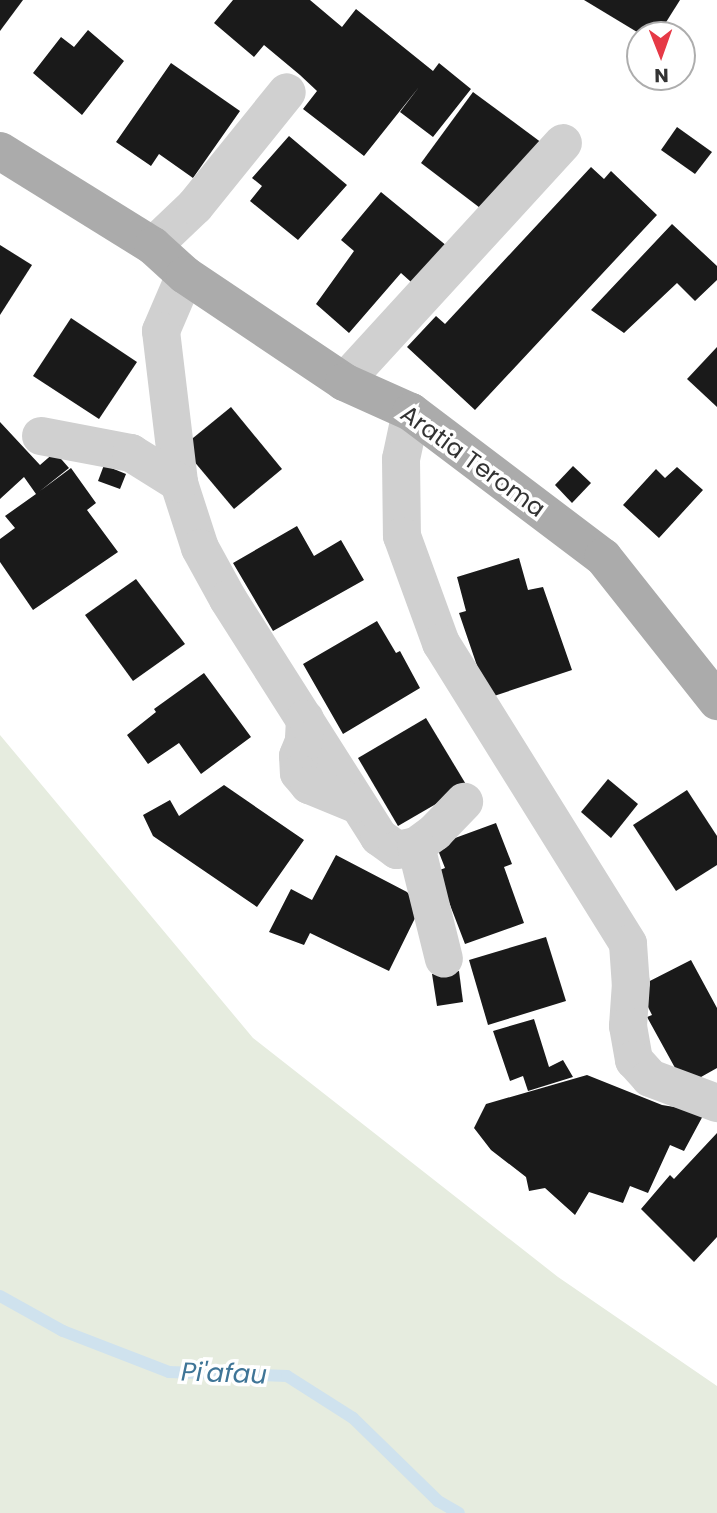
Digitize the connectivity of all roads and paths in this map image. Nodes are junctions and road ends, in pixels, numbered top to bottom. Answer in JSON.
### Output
{"nodes":[{"id":1,"x":287,"y":92,"type":"dead end"},
{"id":2,"x":563,"y":143,"type":"dead end"},
{"id":3,"x":0,"y":151,"type":"edge"},
{"id":4,"x":153,"y":246,"type":"junction"},
{"id":5,"x":185,"y":275,"type":"junction"},
{"id":6,"x":344,"y":382,"type":"junction"},
{"id":7,"x":411,"y":412,"type":"junction"},
{"id":8,"x":41,"y":436,"type":"dead end"},
{"id":9,"x":179,"y":483,"type":"junction"},
{"id":10,"x":717,"y":701,"type":"edge"},
{"id":11,"x":464,"y":802,"type":"dead end"},
{"id":12,"x":416,"y":846,"type":"junction"},
{"id":13,"x":443,"y":960,"type":"dead end"},
{"id":14,"x":717,"y":1103,"type":"edge"}],
"edges":[{"from":1,"to":4,"type":"street"},
{"from":2,"to":6,"type":"street"},
{"from":3,"to":4,"type":"main road","name":"Aratia Teroma"},
{"from":4,"to":5,"type":"main road","name":"Aratia Teroma"},
{"from":5,"to":6,"type":"main road","name":"Aratia Teroma"},
{"from":5,"to":9,"type":"street"},
{"from":6,"to":7,"type":"main road","name":"Aratia Teroma"},
{"from":7,"to":10,"type":"main road","name":"Aratia Teroma"},
{"from":7,"to":14,"type":"street"},
{"from":8,"to":9,"type":"street"},
{"from":9,"to":12,"type":"street"},
{"from":11,"to":12,"type":"street"},
{"from":12,"to":13,"type":"street"}]}
